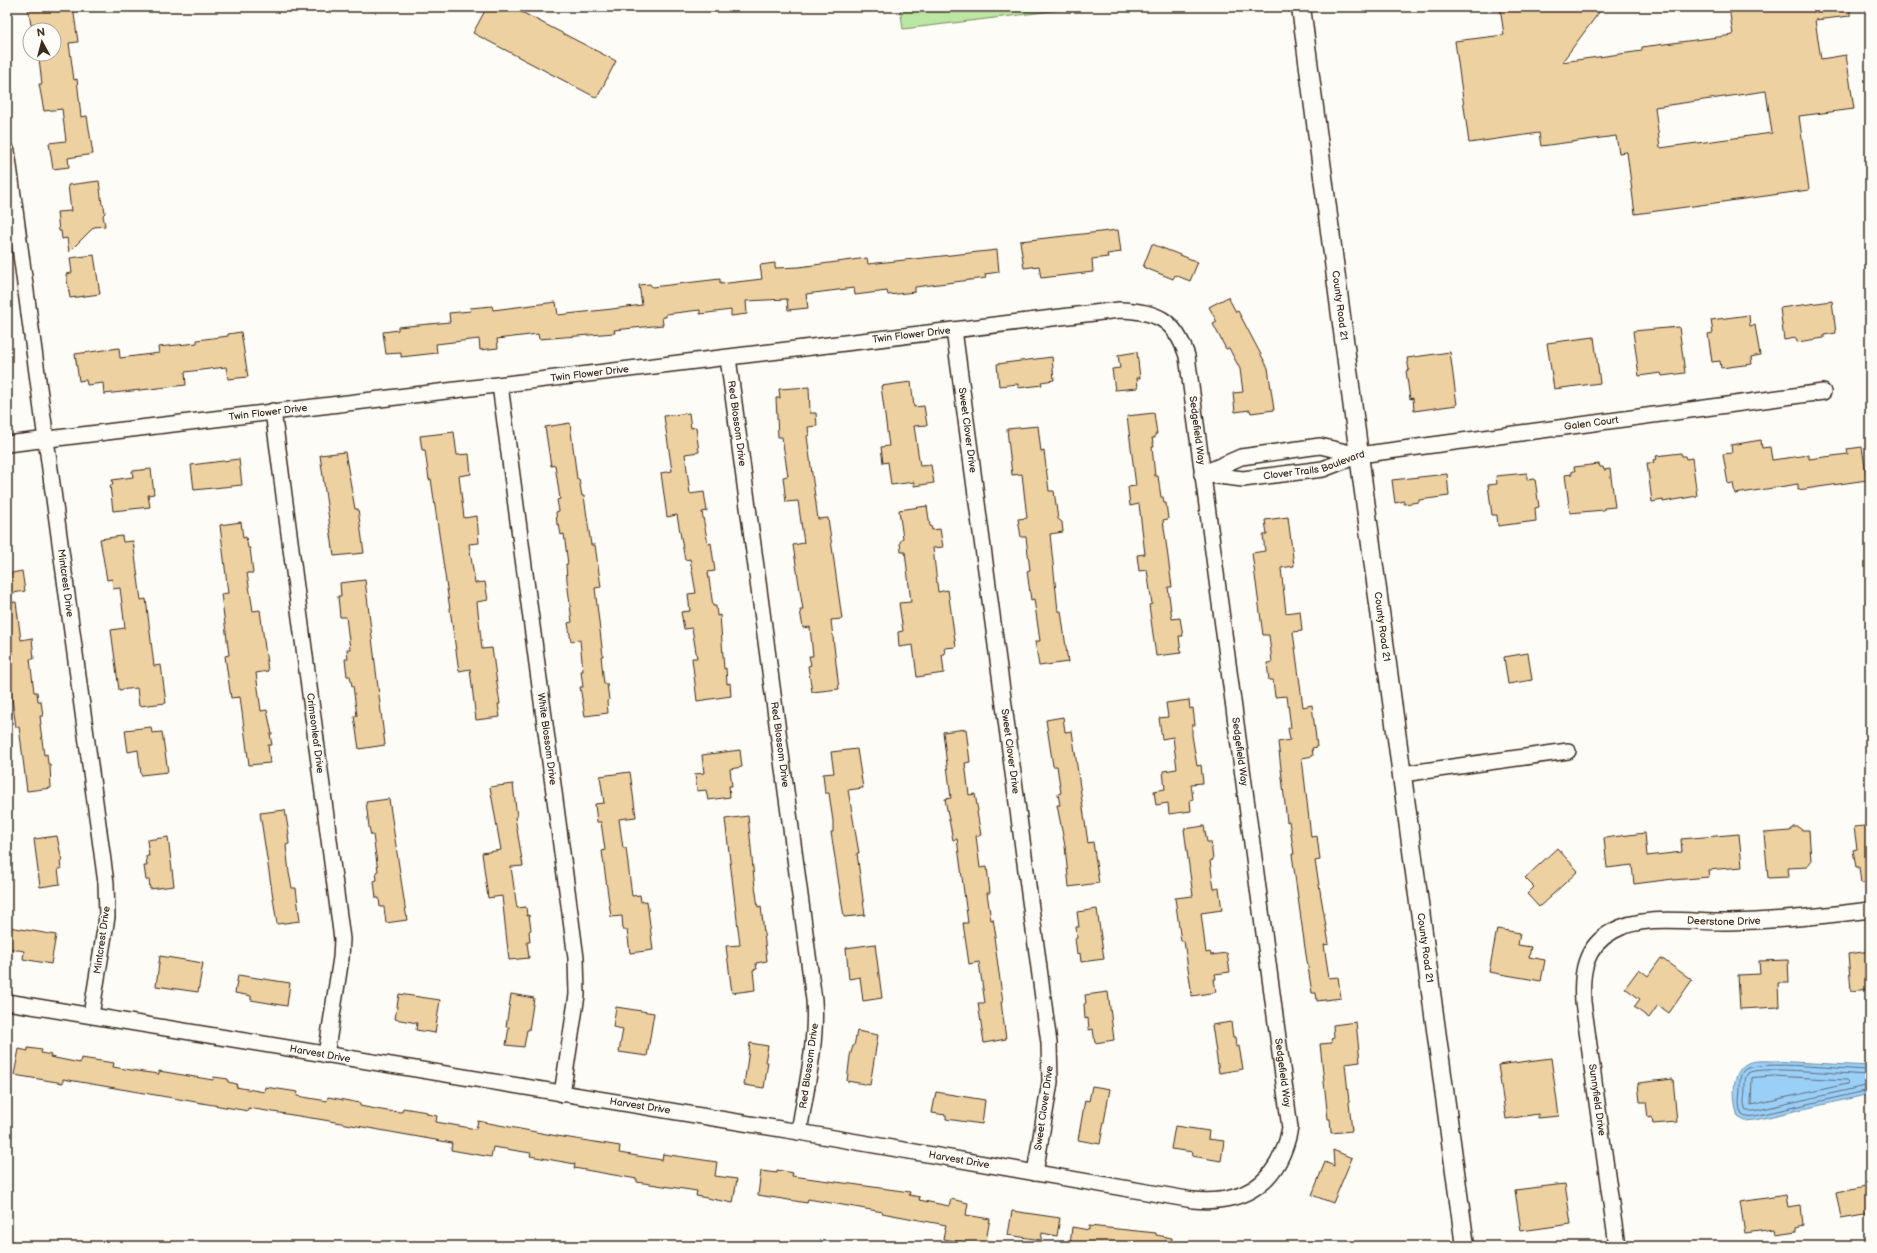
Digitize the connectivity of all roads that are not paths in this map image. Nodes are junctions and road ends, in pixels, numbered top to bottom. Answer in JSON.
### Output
{"nodes":[{"id":1,"x":1301,"y":7,"type":"edge"},
{"id":2,"x":7,"y":151,"type":"edge"},
{"id":3,"x":10,"y":190,"type":"edge"},
{"id":4,"x":1169,"y":324,"type":"joint"},
{"id":5,"x":954,"y":330,"type":"junction"},
{"id":6,"x":728,"y":358,"type":"junction"},
{"id":7,"x":500,"y":385,"type":"junction"},
{"id":8,"x":1823,"y":392,"type":"dead end"},
{"id":9,"x":273,"y":411,"type":"junction"},
{"id":10,"x":46,"y":439,"type":"junction"},
{"id":11,"x":7,"y":444,"type":"edge"},
{"id":12,"x":1359,"y":455,"type":"junction"},
{"id":13,"x":1202,"y":474,"type":"junction"},
{"id":14,"x":1568,"y":751,"type":"dead end"},
{"id":15,"x":1402,"y":774,"type":"junction"},
{"id":16,"x":1870,"y":910,"type":"edge"},
{"id":17,"x":1589,"y":955,"type":"joint"},
{"id":18,"x":7,"y":1002,"type":"edge"},
{"id":19,"x":91,"y":1015,"type":"junction"},
{"id":20,"x":326,"y":1055,"type":"junction"},
{"id":21,"x":562,"y":1094,"type":"junction"},
{"id":22,"x":799,"y":1132,"type":"junction"},
{"id":23,"x":1035,"y":1173,"type":"junction"},
{"id":24,"x":1268,"y":1178,"type":"joint"},
{"id":25,"x":1465,"y":1246,"type":"edge"},
{"id":26,"x":1617,"y":1246,"type":"edge"}],
"edges":[{"from":1,"to":12,"type":"street","name":"County Road 21"},
{"from":2,"to":3,"type":"street","name":"Mintcrest Drive"},
{"from":3,"to":10,"type":"street","name":"Mintcrest Drive"},
{"from":4,"to":5,"type":"street","name":"Twin Flower Drive"},
{"from":4,"to":13,"type":"street","name":"Sedgefield Way"},
{"from":5,"to":6,"type":"street","name":"Twin Flower Drive"},
{"from":5,"to":23,"type":"street","name":"Sweet Clover Drive"},
{"from":6,"to":7,"type":"street","name":"Twin Flower Drive"},
{"from":6,"to":22,"type":"street","name":"Red Blossom Drive"},
{"from":7,"to":9,"type":"street","name":"Twin Flower Drive"},
{"from":7,"to":21,"type":"street","name":"White Blossom Drive"},
{"from":8,"to":12,"type":"street","name":"Galen Court"},
{"from":9,"to":10,"type":"street","name":"Twin Flower Drive"},
{"from":9,"to":20,"type":"street","name":"Crimsonleaf Drive"},
{"from":10,"to":11,"type":"street","name":"Twin Flower Drive"},
{"from":10,"to":19,"type":"street","name":"Mintcrest Drive"},
{"from":12,"to":13,"type":"street","name":"Clover Trails Boulevard"},
{"from":12,"to":13,"type":"street","name":"Clover Trails Boulevard"},
{"from":12,"to":15,"type":"street","name":"County Road 21"},
{"from":13,"to":24,"type":"street","name":"Sedgefield Way"},
{"from":14,"to":15,"type":"street"},
{"from":15,"to":25,"type":"street","name":"County Road 21"},
{"from":16,"to":17,"type":"street","name":"Deerstone Drive"},
{"from":17,"to":26,"type":"street","name":"Sunnyfield Drive"},
{"from":18,"to":19,"type":"street","name":"Harvest Drive"},
{"from":19,"to":20,"type":"street","name":"Harvest Drive"},
{"from":20,"to":21,"type":"street","name":"Harvest Drive"},
{"from":21,"to":22,"type":"street","name":"Harvest Drive"},
{"from":22,"to":23,"type":"street","name":"Harvest Drive"},
{"from":23,"to":24,"type":"street","name":"Harvest Drive"}]}
